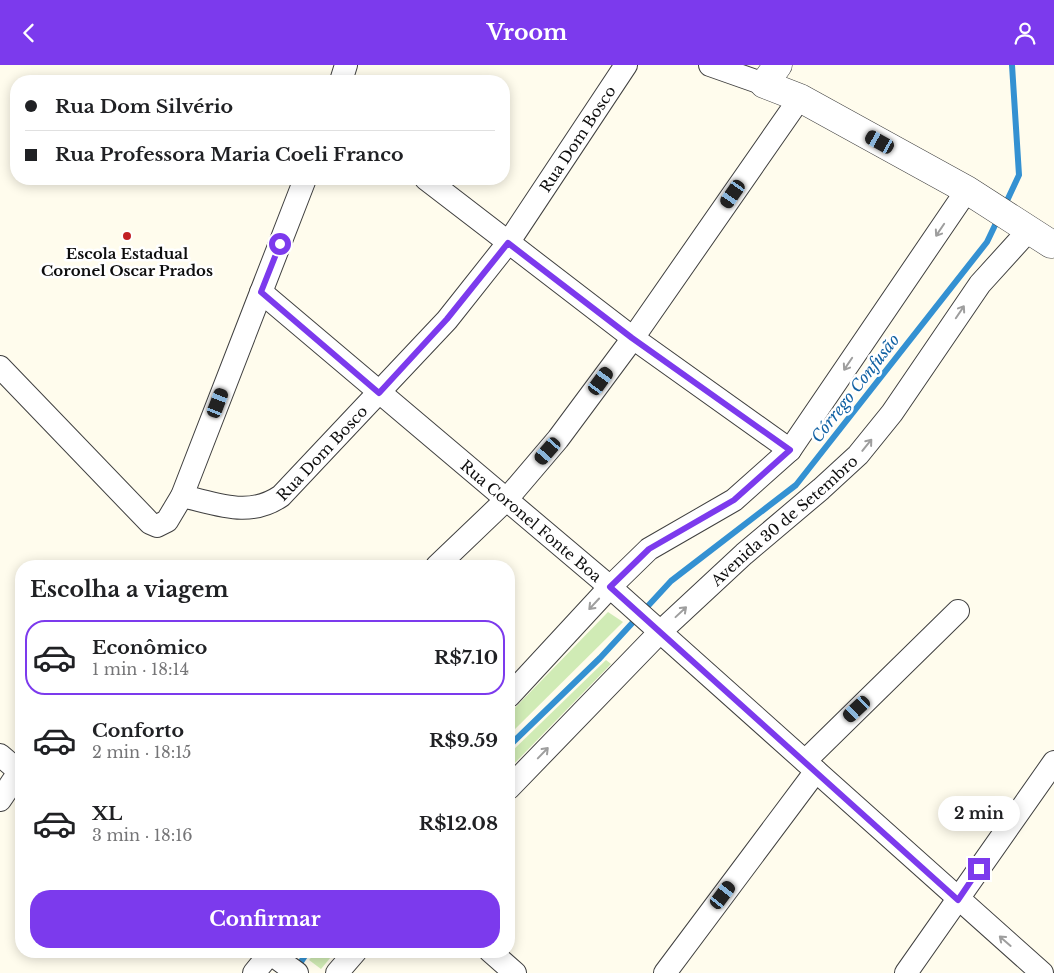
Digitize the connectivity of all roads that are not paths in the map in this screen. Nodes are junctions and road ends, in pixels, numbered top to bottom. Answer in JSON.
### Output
{"nodes":[{"id":1,"x":626,"y":65,"type":"edge"},
{"id":2,"x":710,"y":65,"type":"edge"},
{"id":3,"x":771,"y":74,"type":"edge"},
{"id":4,"x":800,"y":98,"type":"junction"},
{"id":5,"x":303,"y":185,"type":"edge"},
{"id":6,"x":434,"y":185,"type":"edge"},
{"id":7,"x":975,"y":194,"type":"junction"},
{"id":8,"x":1041,"y":237,"type":"edge"},
{"id":9,"x":508,"y":243,"type":"junction"},
{"id":10,"x":261,"y":292,"type":"junction"},
{"id":11,"x":632,"y":338,"type":"junction"},
{"id":12,"x":0,"y":367,"type":"edge"},
{"id":13,"x":379,"y":393,"type":"junction"},
{"id":14,"x":790,"y":450,"type":"junction"},
{"id":15,"x":182,"y":496,"type":"junction"},
{"id":16,"x":506,"y":500,"type":"junction"},
{"id":17,"x":443,"y":560,"type":"edge"},
{"id":18,"x":616,"y":592,"type":"junction"},
{"id":19,"x":958,"y":611,"type":"dead end"},
{"id":20,"x":653,"y":627,"type":"junction"},
{"id":21,"x":515,"y":690,"type":"edge"},
{"id":22,"x":0,"y":755,"type":"edge"},
{"id":23,"x":1054,"y":763,"type":"edge"},
{"id":24,"x":810,"y":766,"type":"junction"},
{"id":25,"x":15,"y":768,"type":"edge"},
{"id":26,"x":15,"y":779,"type":"edge"},
{"id":27,"x":515,"y":781,"type":"edge"},
{"id":28,"x":0,"y":800,"type":"edge"},
{"id":29,"x":958,"y":900,"type":"junction"},
{"id":30,"x":268,"y":958,"type":"edge"},
{"id":31,"x":278,"y":958,"type":"edge"},
{"id":32,"x":350,"y":958,"type":"edge"},
{"id":33,"x":498,"y":958,"type":"edge"},
{"id":34,"x":254,"y":973,"type":"edge"},
{"id":35,"x":297,"y":973,"type":"edge"},
{"id":36,"x":337,"y":973,"type":"edge"},
{"id":37,"x":515,"y":973,"type":"edge"},
{"id":38,"x":665,"y":973,"type":"edge"},
{"id":39,"x":906,"y":973,"type":"edge"},
{"id":40,"x":1042,"y":973,"type":"edge"}],
"edges":[{"from":1,"to":9,"type":"street","name":"Rua Dom Bosco"},
{"from":2,"to":3,"type":"street"},
{"from":3,"to":4,"type":"street"},
{"from":4,"to":7,"type":"street"},
{"from":4,"to":11,"type":"street"},
{"from":5,"to":10,"type":"street"},
{"from":6,"to":9,"type":"street"},
{"from":7,"to":8,"type":"street"},
{"from":7,"to":14,"type":"street","one_way":true},
{"from":20,"to":8,"type":"street","name":"Avenida 30 de Setembro","one_way":true},
{"from":9,"to":11,"type":"street"},
{"from":9,"to":13,"type":"street","name":"Rua Dom Bosco"},
{"from":10,"to":13,"type":"street","name":"Rua Coronel Fonte Boa"},
{"from":10,"to":15,"type":"street"},
{"from":11,"to":14,"type":"street"},
{"from":11,"to":16,"type":"street"},
{"from":12,"to":15,"type":"street"},
{"from":13,"to":15,"type":"street","name":"Rua Dom Bosco"},
{"from":13,"to":16,"type":"street","name":"Rua Coronel Fonte Boa"},
{"from":14,"to":18,"type":"street"},
{"from":16,"to":17,"type":"street"},
{"from":16,"to":18,"type":"street","name":"Rua Coronel Fonte Boa"},
{"from":18,"to":20,"type":"street","name":"Rua Coronel Fonte Boa"},
{"from":18,"to":21,"type":"street","one_way":true},
{"from":19,"to":24,"type":"street"},
{"from":20,"to":24,"type":"street","name":"Rua Coronel Fonte Boa"},
{"from":27,"to":20,"type":"street","name":"Avenida 30 de Setembro","one_way":true},
{"from":22,"to":25,"type":"street"},
{"from":23,"to":29,"type":"street"},
{"from":24,"to":29,"type":"street","name":"Rua Coronel Fonte Boa"},
{"from":24,"to":38,"type":"street"},
{"from":26,"to":28,"type":"street"},
{"from":29,"to":39,"type":"street"},
{"from":40,"to":29,"type":"street","name":"Rua Coronel Fonte Boa","one_way":true},
{"from":30,"to":34,"type":"street"},
{"from":31,"to":35,"type":"street"},
{"from":32,"to":36,"type":"street"},
{"from":33,"to":37,"type":"street"}]}
